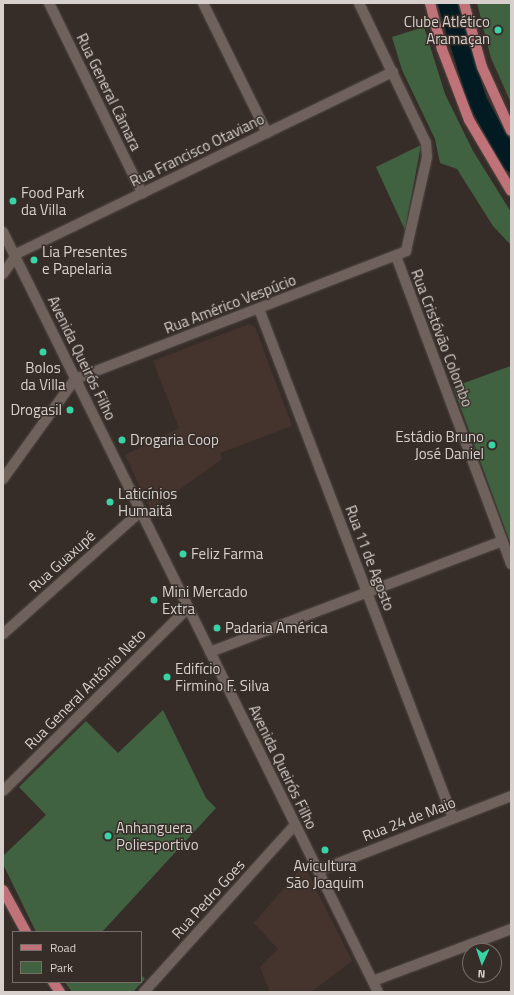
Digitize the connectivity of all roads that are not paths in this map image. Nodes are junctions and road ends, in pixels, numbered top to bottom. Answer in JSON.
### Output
{"nodes":[{"id":1,"x":48,"y":3,"type":"edge"},
{"id":2,"x":203,"y":3,"type":"edge"},
{"id":3,"x":359,"y":3,"type":"edge"},
{"id":4,"x":430,"y":3,"type":"edge"},
{"id":5,"x":464,"y":3,"type":"edge"},
{"id":6,"x":393,"y":72,"type":"junction"},
{"id":7,"x":511,"y":131,"type":"edge"},
{"id":8,"x":267,"y":133,"type":"junction"},
{"id":9,"x":511,"y":191,"type":"edge"},
{"id":10,"x":142,"y":194,"type":"junction"},
{"id":11,"x":3,"y":232,"type":"edge"},
{"id":12,"x":15,"y":256,"type":"junction"},
{"id":13,"x":396,"y":256,"type":"junction"},
{"id":14,"x":3,"y":274,"type":"edge"},
{"id":15,"x":259,"y":309,"type":"junction"},
{"id":16,"x":75,"y":379,"type":"junction"},
{"id":17,"x":3,"y":479,"type":"edge"},
{"id":18,"x":140,"y":511,"type":"junction"},
{"id":19,"x":502,"y":541,"type":"junction"},
{"id":20,"x":511,"y":564,"type":"edge"},
{"id":21,"x":367,"y":593,"type":"junction"},
{"id":22,"x":188,"y":608,"type":"junction"},
{"id":23,"x":3,"y":634,"type":"edge"},
{"id":24,"x":210,"y":652,"type":"junction"},
{"id":25,"x":3,"y":791,"type":"edge"},
{"id":26,"x":511,"y":796,"type":"edge"},
{"id":27,"x":453,"y":818,"type":"junction"},
{"id":28,"x":295,"y":825,"type":"junction"},
{"id":29,"x":318,"y":871,"type":"junction"},
{"id":30,"x":3,"y":890,"type":"edge"},
{"id":31,"x":511,"y":929,"type":"edge"},
{"id":32,"x":25,"y":931,"type":"edge"},
{"id":33,"x":373,"y":982,"type":"junction"},
{"id":34,"x":54,"y":983,"type":"edge"},
{"id":35,"x":60,"y":992,"type":"edge"},
{"id":36,"x":144,"y":992,"type":"edge"},
{"id":37,"x":378,"y":992,"type":"edge"}],
"edges":[{"from":1,"to":10,"type":"street","name":"Rua General Câmara"},
{"from":2,"to":8,"type":"street"},
{"from":3,"to":6,"type":"street"},
{"from":4,"to":9,"type":"main road"},
{"from":5,"to":7,"type":"main road"},
{"from":6,"to":8,"type":"street","name":"Rua Francisco Otaviano"},
{"from":6,"to":13,"type":"street"},
{"from":8,"to":10,"type":"street","name":"Rua Francisco Otaviano"},
{"from":10,"to":12,"type":"street","name":"Rua Francisco Otaviano"},
{"from":11,"to":12,"type":"street","name":"Avenida Queirós Filho"},
{"from":12,"to":14,"type":"street"},
{"from":12,"to":16,"type":"street","name":"Avenida Queirós Filho"},
{"from":13,"to":15,"type":"street","name":"Rua Américo Vespúcio"},
{"from":13,"to":19,"type":"street","name":"Rua Cristóvão Colombo"},
{"from":15,"to":16,"type":"street","name":"Rua Américo Vespúcio"},
{"from":15,"to":21,"type":"street","name":"Rua 11 de Agosto"},
{"from":16,"to":17,"type":"street"},
{"from":16,"to":18,"type":"street","name":"Avenida Queirós Filho"},
{"from":18,"to":22,"type":"street","name":"Avenida Queirós Filho"},
{"from":18,"to":23,"type":"street","name":"Rua Guaxupé"},
{"from":19,"to":20,"type":"street","name":"Rua Cristóvão Colombo"},
{"from":19,"to":21,"type":"street"},
{"from":21,"to":24,"type":"street"},
{"from":21,"to":27,"type":"street","name":"Rua 11 de Agosto"},
{"from":22,"to":24,"type":"street","name":"Avenida Queirós Filho"},
{"from":22,"to":25,"type":"street","name":"Rua General Antônio Neto"},
{"from":24,"to":28,"type":"street","name":"Avenida Queirós Filho"},
{"from":26,"to":27,"type":"street","name":"Rua 24 de Maio"},
{"from":27,"to":29,"type":"street","name":"Rua 24 de Maio"},
{"from":28,"to":29,"type":"street","name":"Avenida Queirós Filho"},
{"from":28,"to":36,"type":"street","name":"Rua Pedro Goes"},
{"from":29,"to":33,"type":"street","name":"Avenida Queirós Filho"},
{"from":30,"to":32,"type":"main road"},
{"from":31,"to":33,"type":"street"},
{"from":33,"to":37,"type":"street","name":"Avenida Queirós Filho"},
{"from":34,"to":35,"type":"main road"}]}
